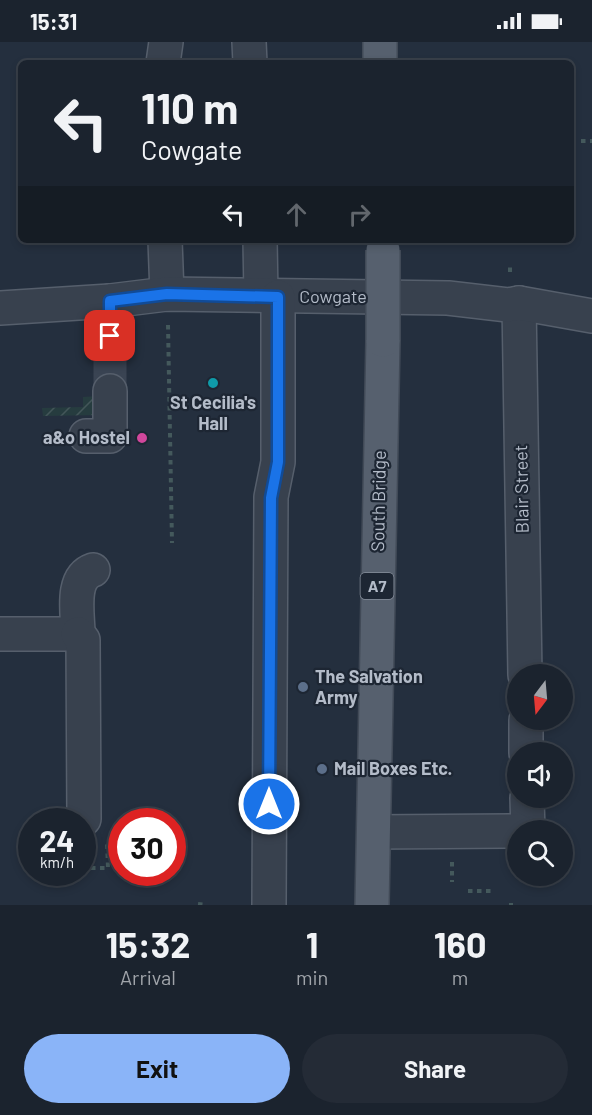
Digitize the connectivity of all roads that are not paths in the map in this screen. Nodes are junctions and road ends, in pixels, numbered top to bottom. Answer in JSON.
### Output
{"nodes":[{"id":1,"x":166,"y":42,"type":"edge"},
{"id":2,"x":249,"y":42,"type":"edge"},
{"id":3,"x":380,"y":42,"type":"edge"},
{"id":4,"x":163,"y":60,"type":"edge"},
{"id":5,"x":250,"y":60,"type":"edge"},
{"id":6,"x":380,"y":60,"type":"edge"},
{"id":7,"x":165,"y":243,"type":"edge"},
{"id":8,"x":260,"y":243,"type":"edge"},
{"id":9,"x":383,"y":245,"type":"edge"},
{"id":10,"x":167,"y":294,"type":"junction"},
{"id":11,"x":269,"y":296,"type":"junction"},
{"id":12,"x":110,"y":301,"type":"junction"},
{"id":13,"x":519,"y":303,"type":"junction"},
{"id":14,"x":0,"y":308,"type":"edge"},
{"id":15,"x":592,"y":316,"type":"edge"},
{"id":16,"x":110,"y":336,"type":"tunnel mouth"},
{"id":17,"x":110,"y":391,"type":"tunnel mouth"},
{"id":18,"x":86,"y":436,"type":"dead end"},
{"id":19,"x":93,"y":570,"type":"dead end"},
{"id":20,"x":0,"y":634,"type":"edge"},
{"id":21,"x":78,"y":634,"type":"junction"},
{"id":22,"x":525,"y":664,"type":"edge"},
{"id":23,"x":91,"y":808,"type":"edge"},
{"id":24,"x":507,"y":831,"type":"edge"},
{"id":25,"x":374,"y":832,"type":"junction"},
{"id":26,"x":269,"y":905,"type":"edge"},
{"id":27,"x":372,"y":905,"type":"edge"}],
"edges":[{"from":1,"to":4,"type":"street"},
{"from":2,"to":5,"type":"street"},
{"from":3,"to":6,"type":"main road"},
{"from":7,"to":10,"type":"street"},
{"from":8,"to":11,"type":"street"},
{"from":9,"to":25,"type":"main road","name":"South Bridge","number":"A7","bridge":true},
{"from":10,"to":11,"type":"street","name":"Cowgate"},
{"from":10,"to":12,"type":"street","name":"Cowgate"},
{"from":11,"to":13,"type":"street","name":"Cowgate"},
{"from":11,"to":26,"type":"street"},
{"from":12,"to":14,"type":"street","name":"Cowgate"},
{"from":12,"to":16,"type":"street"},
{"from":13,"to":15,"type":"street","name":"Cowgate"},
{"from":13,"to":22,"type":"street","name":"Blair Street"},
{"from":17,"to":18,"type":"street"},
{"from":19,"to":21,"type":"street"},
{"from":20,"to":21,"type":"street"},
{"from":21,"to":23,"type":"street"},
{"from":24,"to":25,"type":"street"},
{"from":25,"to":27,"type":"main road","name":"South Bridge","number":"A7"}]}
